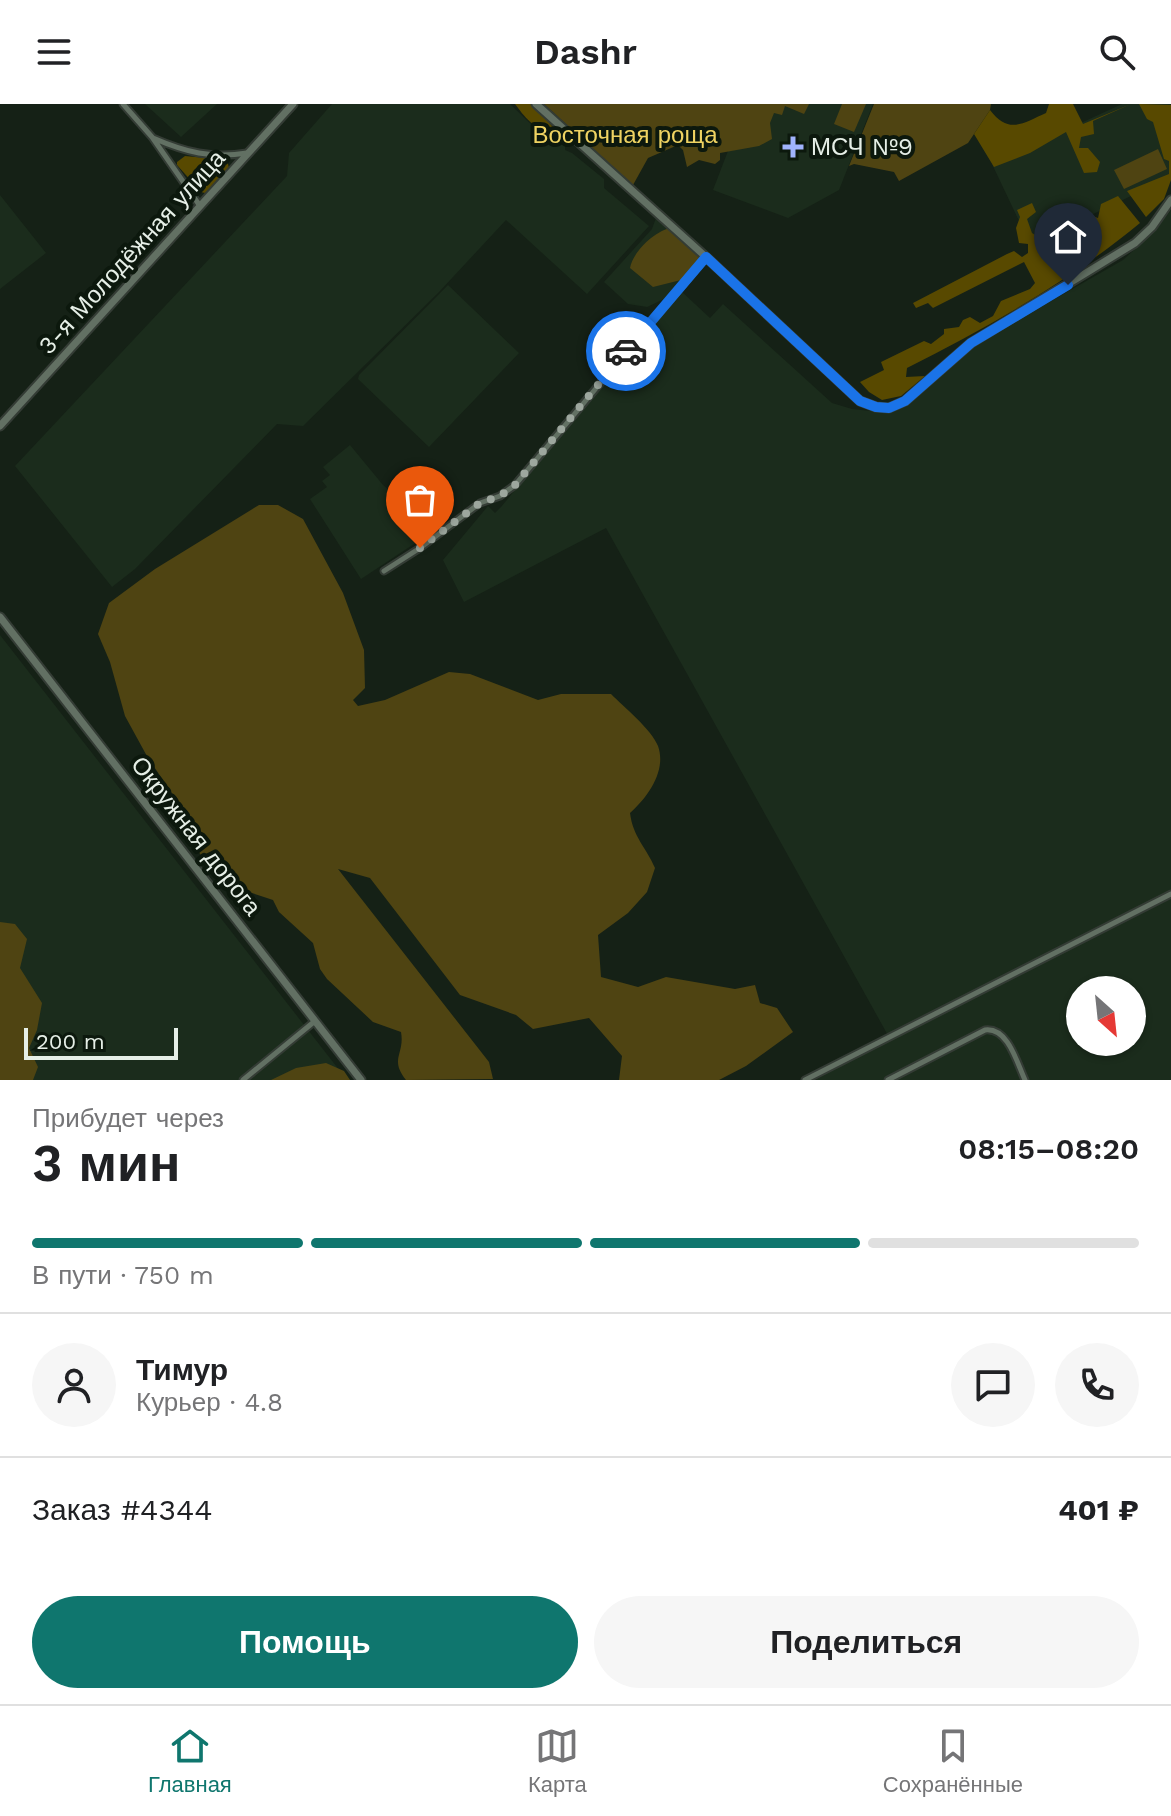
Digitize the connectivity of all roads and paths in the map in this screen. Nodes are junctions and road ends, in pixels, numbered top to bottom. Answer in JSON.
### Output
{"nodes":[{"id":1,"x":123,"y":104,"type":"edge"},
{"id":2,"x":293,"y":104,"type":"edge"},
{"id":3,"x":536,"y":104,"type":"edge"},
{"id":4,"x":152,"y":137,"type":"junction"},
{"id":5,"x":249,"y":153,"type":"junction"},
{"id":6,"x":1171,"y":200,"type":"edge"},
{"id":7,"x":200,"y":207,"type":"junction"},
{"id":8,"x":706,"y":257,"type":"junction"},
{"id":9,"x":0,"y":426,"type":"edge"},
{"id":10,"x":384,"y":571,"type":"dead end"},
{"id":11,"x":0,"y":617,"type":"edge"},
{"id":12,"x":1171,"y":894,"type":"edge"},
{"id":13,"x":315,"y":1021,"type":"junction"},
{"id":14,"x":243,"y":1080,"type":"edge"},
{"id":15,"x":361,"y":1080,"type":"edge"},
{"id":16,"x":805,"y":1080,"type":"edge"},
{"id":17,"x":888,"y":1080,"type":"edge"},
{"id":18,"x":1025,"y":1080,"type":"edge"}],
"edges":[{"from":1,"to":4,"type":"street"},
{"from":2,"to":5,"type":"main road","name":"3-я Молодёжная улица"},
{"from":3,"to":8,"type":"main road"},
{"from":4,"to":5,"type":"street"},
{"from":4,"to":7,"type":"street"},
{"from":5,"to":7,"type":"main road","name":"3-я Молодёжная улица"},
{"from":6,"to":8,"type":"main road"},
{"from":7,"to":9,"type":"main road","name":"3-я Молодёжная улица"},
{"from":8,"to":10,"type":"street"},
{"from":11,"to":13,"type":"main road","name":"Окружная дорога"},
{"from":12,"to":16,"type":"street"},
{"from":13,"to":14,"type":"street"},
{"from":13,"to":15,"type":"main road","name":"Окружная дорога"},
{"from":17,"to":18,"type":"street"}]}
